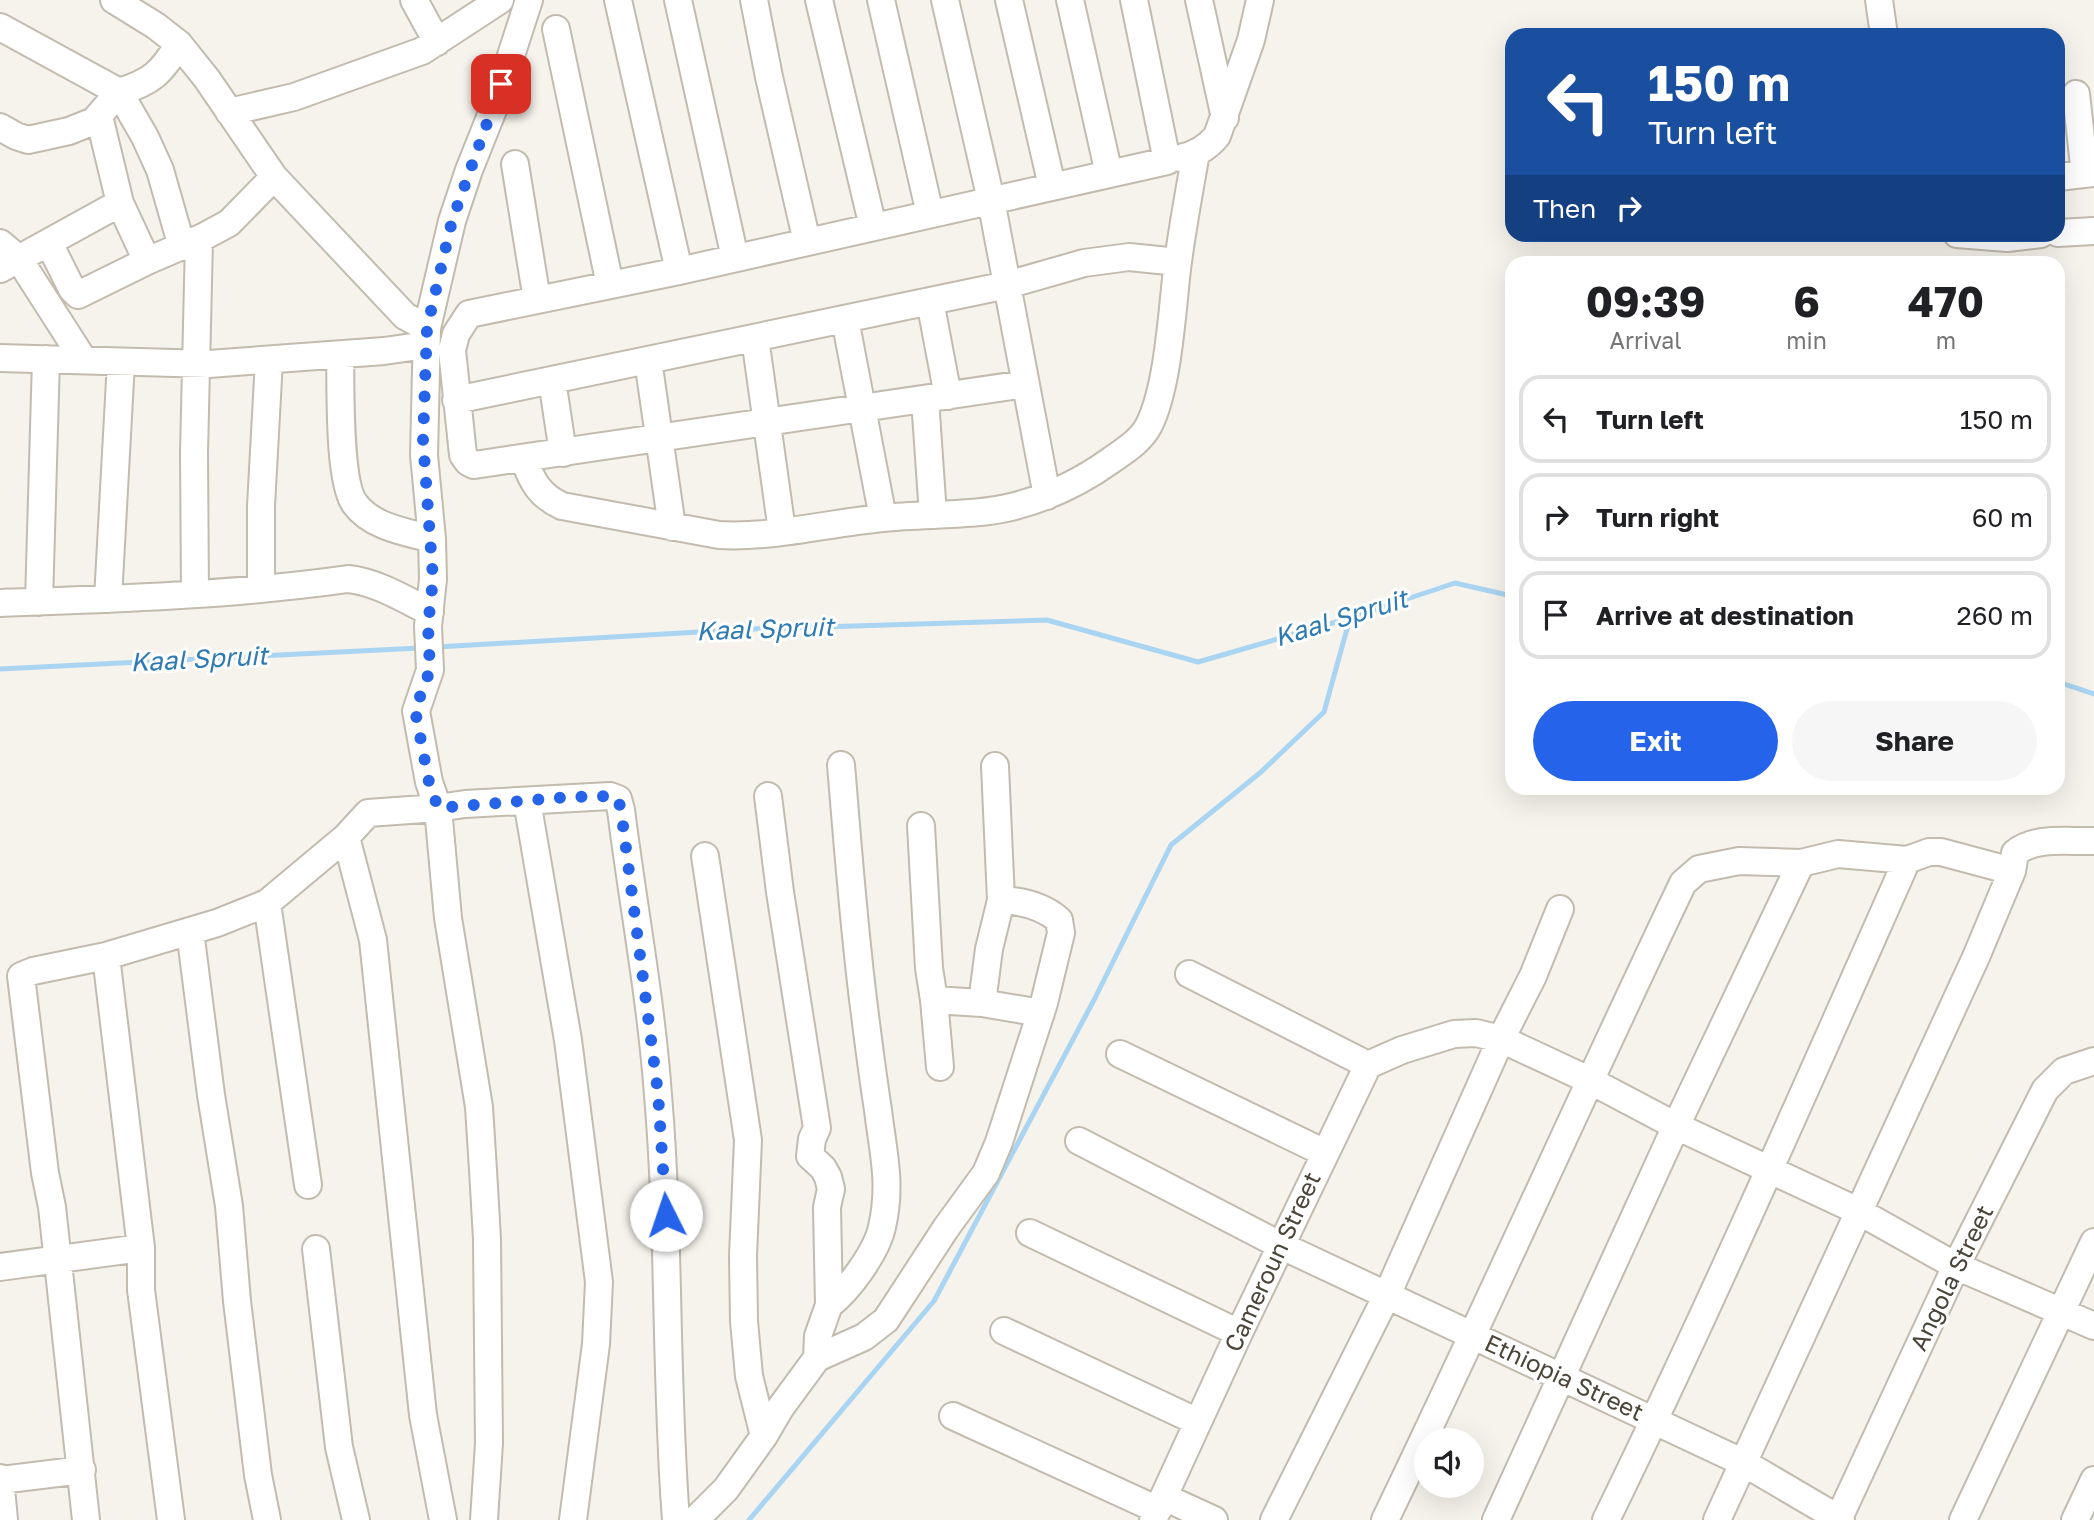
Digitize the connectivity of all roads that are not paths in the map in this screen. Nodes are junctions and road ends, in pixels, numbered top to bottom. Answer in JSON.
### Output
{"nodes":[{"id":1,"x":114,"y":0,"type":"edge"},
{"id":2,"x":414,"y":0,"type":"edge"},
{"id":3,"x":500,"y":0,"type":"edge"},
{"id":4,"x":530,"y":0,"type":"edge"},
{"id":5,"x":618,"y":0,"type":"edge"},
{"id":6,"x":678,"y":0,"type":"edge"},
{"id":7,"x":754,"y":0,"type":"edge"},
{"id":8,"x":819,"y":0,"type":"edge"},
{"id":9,"x":881,"y":0,"type":"edge"},
{"id":10,"x":945,"y":0,"type":"edge"},
{"id":11,"x":1009,"y":0,"type":"edge"},
{"id":12,"x":1070,"y":0,"type":"edge"},
{"id":13,"x":1134,"y":0,"type":"edge"},
{"id":14,"x":1199,"y":0,"type":"edge"},
{"id":15,"x":1261,"y":0,"type":"edge"},
{"id":16,"x":1879,"y":0,"type":"edge"},
{"id":17,"x":0,"y":27,"type":"edge"},
{"id":18,"x":1883,"y":28,"type":"edge"},
{"id":19,"x":556,"y":29,"type":"dead end"},
{"id":20,"x":437,"y":42,"type":"junction"},
{"id":21,"x":180,"y":44,"type":"junction"},
{"id":22,"x":119,"y":92,"type":"junction"},
{"id":23,"x":2076,"y":94,"type":"edge"},
{"id":24,"x":229,"y":112,"type":"junction"},
{"id":25,"x":99,"y":116,"type":"junction"},
{"id":26,"x":1225,"y":118,"type":"junction"},
{"id":27,"x":0,"y":127,"type":"edge"},
{"id":28,"x":1196,"y":153,"type":"junction"},
{"id":29,"x":1167,"y":160,"type":"junction"},
{"id":30,"x":515,"y":164,"type":"dead end"},
{"id":31,"x":2090,"y":173,"type":"edge"},
{"id":32,"x":1109,"y":174,"type":"junction"},
{"id":33,"x":2065,"y":176,"type":"edge"},
{"id":34,"x":274,"y":177,"type":"junction"},
{"id":35,"x":1052,"y":186,"type":"junction"},
{"id":36,"x":991,"y":200,"type":"junction"},
{"id":37,"x":120,"y":203,"type":"junction"},
{"id":38,"x":930,"y":214,"type":"junction"},
{"id":39,"x":873,"y":227,"type":"junction"},
{"id":40,"x":2094,"y":231,"type":"edge"},
{"id":41,"x":2065,"y":233,"type":"edge"},
{"id":42,"x":807,"y":242,"type":"junction"},
{"id":43,"x":49,"y":243,"type":"junction"},
{"id":44,"x":191,"y":243,"type":"junction"},
{"id":45,"x":6,"y":257,"type":"edge"},
{"id":46,"x":735,"y":258,"type":"junction"},
{"id":47,"x":147,"y":261,"type":"junction"},
{"id":48,"x":1178,"y":262,"type":"junction"},
{"id":49,"x":679,"y":271,"type":"junction"},
{"id":50,"x":610,"y":285,"type":"junction"},
{"id":51,"x":1007,"y":285,"type":"junction"},
{"id":52,"x":537,"y":300,"type":"junction"},
{"id":53,"x":930,"y":301,"type":"junction"},
{"id":54,"x":845,"y":319,"type":"junction"},
{"id":55,"x":427,"y":337,"type":"junction"},
{"id":56,"x":755,"y":338,"type":"junction"},
{"id":57,"x":340,"y":355,"type":"junction"},
{"id":58,"x":0,"y":358,"type":"edge"},
{"id":59,"x":46,"y":359,"type":"junction"},
{"id":60,"x":83,"y":359,"type":"junction"},
{"id":61,"x":269,"y":360,"type":"junction"},
{"id":62,"x":648,"y":360,"type":"junction"},
{"id":63,"x":121,"y":362,"type":"junction"},
{"id":64,"x":197,"y":364,"type":"junction"},
{"id":65,"x":552,"y":380,"type":"junction"},
{"id":66,"x":1025,"y":384,"type":"junction"},
{"id":67,"x":936,"y":398,"type":"junction"},
{"id":68,"x":456,"y":400,"type":"junction"},
{"id":69,"x":862,"y":409,"type":"junction"},
{"id":70,"x":766,"y":423,"type":"junction"},
{"id":71,"x":660,"y":438,"type":"junction"},
{"id":72,"x":563,"y":453,"type":"junction"},
{"id":73,"x":524,"y":459,"type":"junction"},
{"id":74,"x":1047,"y":496,"type":"junction"},
{"id":75,"x":933,"y":515,"type":"junction"},
{"id":76,"x":883,"y":518,"type":"junction"},
{"id":77,"x":672,"y":527,"type":"junction"},
{"id":78,"x":782,"y":531,"type":"junction"},
{"id":79,"x":432,"y":539,"type":"junction"},
{"id":80,"x":261,"y":587,"type":"junction"},
{"id":81,"x":195,"y":593,"type":"junction"},
{"id":82,"x":108,"y":599,"type":"junction"},
{"id":83,"x":39,"y":601,"type":"junction"},
{"id":84,"x":0,"y":603,"type":"edge"},
{"id":85,"x":429,"y":619,"type":"junction"},
{"id":86,"x":841,"y":765,"type":"dead end"},
{"id":87,"x":996,"y":766,"type":"dead end"},
{"id":88,"x":768,"y":796,"type":"dead end"},
{"id":89,"x":527,"y":802,"type":"junction"},
{"id":90,"x":438,"y":808,"type":"junction"},
{"id":91,"x":921,"y":825,"type":"dead end"},
{"id":92,"x":346,"y":837,"type":"junction"},
{"id":93,"x":2094,"y":841,"type":"edge"},
{"id":94,"x":705,"y":856,"type":"dead end"},
{"id":95,"x":1907,"y":860,"type":"junction"},
{"id":96,"x":1801,"y":863,"type":"junction"},
{"id":97,"x":2012,"y":871,"type":"junction"},
{"id":98,"x":1001,"y":900,"type":"junction"},
{"id":99,"x":267,"y":902,"type":"junction"},
{"id":100,"x":1560,"y":909,"type":"dead end"},
{"id":101,"x":190,"y":931,"type":"junction"},
{"id":102,"x":106,"y":956,"type":"junction"},
{"id":103,"x":1189,"y":974,"type":"dead end"},
{"id":104,"x":11,"y":979,"type":"edge"},
{"id":105,"x":934,"y":1000,"type":"junction"},
{"id":106,"x":982,"y":1003,"type":"junction"},
{"id":107,"x":1041,"y":1013,"type":"junction"},
{"id":108,"x":1501,"y":1039,"type":"junction"},
{"id":109,"x":1120,"y":1054,"type":"dead end"},
{"id":110,"x":2094,"y":1061,"type":"edge"},
{"id":111,"x":1367,"y":1065,"type":"junction"},
{"id":112,"x":940,"y":1067,"type":"dead end"},
{"id":113,"x":1589,"y":1080,"type":"junction"},
{"id":114,"x":1676,"y":1126,"type":"junction"},
{"id":115,"x":1079,"y":1141,"type":"dead end"},
{"id":116,"x":1325,"y":1153,"type":"junction"},
{"id":117,"x":1769,"y":1170,"type":"junction"},
{"id":118,"x":308,"y":1185,"type":"dead end"},
{"id":119,"x":1858,"y":1211,"type":"junction"},
{"id":120,"x":1030,"y":1233,"type":"dead end"},
{"id":121,"x":2094,"y":1242,"type":"edge"},
{"id":122,"x":1282,"y":1246,"type":"junction"},
{"id":123,"x":141,"y":1248,"type":"junction"},
{"id":124,"x":316,"y":1249,"type":"dead end"},
{"id":125,"x":56,"y":1260,"type":"junction"},
{"id":126,"x":1956,"y":1266,"type":"junction"},
{"id":127,"x":0,"y":1267,"type":"edge"},
{"id":128,"x":1387,"y":1295,"type":"junction"},
{"id":129,"x":830,"y":1305,"type":"junction"},
{"id":130,"x":2063,"y":1311,"type":"junction"},
{"id":131,"x":2094,"y":1326,"type":"edge"},
{"id":132,"x":1004,"y":1331,"type":"dead end"},
{"id":133,"x":1239,"y":1333,"type":"junction"},
{"id":134,"x":1474,"y":1335,"type":"junction"},
{"id":135,"x":817,"y":1358,"type":"junction"},
{"id":136,"x":1560,"y":1378,"type":"junction"},
{"id":137,"x":953,"y":1416,"type":"dead end"},
{"id":138,"x":1654,"y":1421,"type":"junction"},
{"id":139,"x":1198,"y":1422,"type":"junction"},
{"id":140,"x":764,"y":1436,"type":"junction"},
{"id":141,"x":1744,"y":1463,"type":"junction"},
{"id":142,"x":82,"y":1470,"type":"junction"},
{"id":143,"x":0,"y":1480,"type":"edge"},
{"id":144,"x":2094,"y":1480,"type":"edge"},
{"id":145,"x":1159,"y":1509,"type":"edge"},
{"id":146,"x":4,"y":1520,"type":"edge"},
{"id":147,"x":86,"y":1520,"type":"edge"},
{"id":148,"x":171,"y":1520,"type":"edge"},
{"id":149,"x":267,"y":1520,"type":"edge"},
{"id":150,"x":356,"y":1520,"type":"edge"},
{"id":151,"x":443,"y":1520,"type":"edge"},
{"id":152,"x":484,"y":1520,"type":"edge"},
{"id":153,"x":573,"y":1520,"type":"edge"},
{"id":154,"x":676,"y":1520,"type":"edge"},
{"id":155,"x":695,"y":1520,"type":"edge"},
{"id":156,"x":1214,"y":1520,"type":"edge"},
{"id":157,"x":1274,"y":1520,"type":"edge"},
{"id":158,"x":1385,"y":1520,"type":"edge"},
{"id":159,"x":1496,"y":1520,"type":"edge"},
{"id":160,"x":1606,"y":1520,"type":"edge"},
{"id":161,"x":1717,"y":1520,"type":"edge"},
{"id":162,"x":1839,"y":1520,"type":"edge"},
{"id":163,"x":1963,"y":1520,"type":"edge"},
{"id":164,"x":2075,"y":1520,"type":"edge"}],
"edges":[{"from":1,"to":21,"type":"street"},
{"from":2,"to":20,"type":"street"},
{"from":3,"to":20,"type":"street"},
{"from":4,"to":55,"type":"street"},
{"from":5,"to":49,"type":"street"},
{"from":6,"to":46,"type":"street"},
{"from":7,"to":42,"type":"street"},
{"from":8,"to":39,"type":"street"},
{"from":9,"to":38,"type":"street"},
{"from":10,"to":36,"type":"street"},
{"from":11,"to":35,"type":"street"},
{"from":12,"to":32,"type":"street"},
{"from":13,"to":29,"type":"street"},
{"from":14,"to":26,"type":"street"},
{"from":15,"to":26,"type":"street"},
{"from":16,"to":18,"type":"street"},
{"from":17,"to":22,"type":"street"},
{"from":19,"to":50,"type":"street"},
{"from":20,"to":24,"type":"street"},
{"from":21,"to":22,"type":"street"},
{"from":21,"to":24,"type":"street"},
{"from":22,"to":25,"type":"street"},
{"from":22,"to":44,"type":"street"},
{"from":23,"to":31,"type":"street"},
{"from":24,"to":34,"type":"street"},
{"from":25,"to":27,"type":"street"},
{"from":25,"to":37,"type":"street"},
{"from":26,"to":28,"type":"street"},
{"from":28,"to":29,"type":"street"},
{"from":28,"to":48,"type":"street"},
{"from":29,"to":32,"type":"street"},
{"from":30,"to":52,"type":"street"},
{"from":31,"to":33,"type":"street"},
{"from":32,"to":35,"type":"street"},
{"from":34,"to":44,"type":"street"},
{"from":34,"to":55,"type":"street"},
{"from":35,"to":36,"type":"street"},
{"from":36,"to":38,"type":"street"},
{"from":36,"to":51,"type":"street"},
{"from":37,"to":43,"type":"street"},
{"from":37,"to":47,"type":"street"},
{"from":38,"to":39,"type":"street"},
{"from":39,"to":42,"type":"street"},
{"from":40,"to":41,"type":"street"},
{"from":42,"to":46,"type":"street"},
{"from":43,"to":45,"type":"street"},
{"from":43,"to":47,"type":"street"},
{"from":44,"to":47,"type":"street"},
{"from":44,"to":64,"type":"street"},
{"from":45,"to":60,"type":"street"},
{"from":46,"to":49,"type":"street"},
{"from":48,"to":51,"type":"street"},
{"from":48,"to":74,"type":"street"},
{"from":49,"to":50,"type":"street"},
{"from":50,"to":52,"type":"street"},
{"from":51,"to":53,"type":"street"},
{"from":51,"to":66,"type":"street"},
{"from":52,"to":68,"type":"street"},
{"from":53,"to":54,"type":"street"},
{"from":53,"to":67,"type":"street"},
{"from":54,"to":56,"type":"street"},
{"from":54,"to":69,"type":"street"},
{"from":55,"to":57,"type":"street"},
{"from":55,"to":79,"type":"street"},
{"from":56,"to":62,"type":"street"},
{"from":56,"to":70,"type":"street"},
{"from":57,"to":61,"type":"street"},
{"from":57,"to":79,"type":"street"},
{"from":58,"to":59,"type":"street"},
{"from":59,"to":60,"type":"street"},
{"from":59,"to":83,"type":"street"},
{"from":60,"to":63,"type":"street"},
{"from":61,"to":64,"type":"street"},
{"from":61,"to":80,"type":"street"},
{"from":62,"to":65,"type":"street"},
{"from":62,"to":71,"type":"street"},
{"from":63,"to":64,"type":"street"},
{"from":63,"to":82,"type":"street"},
{"from":64,"to":81,"type":"street"},
{"from":65,"to":68,"type":"street"},
{"from":65,"to":72,"type":"street"},
{"from":66,"to":67,"type":"street"},
{"from":66,"to":74,"type":"street"},
{"from":67,"to":69,"type":"street"},
{"from":67,"to":75,"type":"street"},
{"from":68,"to":73,"type":"street"},
{"from":69,"to":70,"type":"street"},
{"from":69,"to":76,"type":"street"},
{"from":70,"to":71,"type":"street"},
{"from":70,"to":78,"type":"street"},
{"from":71,"to":72,"type":"street"},
{"from":71,"to":77,"type":"street"},
{"from":72,"to":73,"type":"street"},
{"from":73,"to":77,"type":"street"},
{"from":74,"to":75,"type":"street"},
{"from":75,"to":76,"type":"street"},
{"from":76,"to":78,"type":"street"},
{"from":77,"to":78,"type":"street"},
{"from":79,"to":85,"type":"street"},
{"from":80,"to":81,"type":"street"},
{"from":80,"to":85,"type":"street"},
{"from":81,"to":82,"type":"street"},
{"from":82,"to":83,"type":"street"},
{"from":83,"to":84,"type":"street"},
{"from":85,"to":90,"type":"street"},
{"from":86,"to":129,"type":"street"},
{"from":87,"to":98,"type":"street"},
{"from":88,"to":129,"type":"street"},
{"from":89,"to":90,"type":"street"},
{"from":89,"to":153,"type":"street"},
{"from":89,"to":154,"type":"street"},
{"from":90,"to":92,"type":"street"},
{"from":90,"to":152,"type":"street"},
{"from":91,"to":105,"type":"street"},
{"from":92,"to":99,"type":"street"},
{"from":92,"to":151,"type":"street"},
{"from":93,"to":97,"type":"street"},
{"from":94,"to":140,"type":"street"},
{"from":95,"to":96,"type":"street"},
{"from":95,"to":97,"type":"street"},
{"from":95,"to":117,"type":"street"},
{"from":96,"to":113,"type":"street"},
{"from":96,"to":114,"type":"street"},
{"from":97,"to":119,"type":"street"},
{"from":98,"to":106,"type":"street"},
{"from":98,"to":107,"type":"street"},
{"from":99,"to":101,"type":"street"},
{"from":99,"to":118,"type":"street"},
{"from":100,"to":108,"type":"street"},
{"from":101,"to":102,"type":"street"},
{"from":101,"to":149,"type":"street"},
{"from":102,"to":104,"type":"street"},
{"from":102,"to":123,"type":"street"},
{"from":103,"to":111,"type":"street"},
{"from":104,"to":125,"type":"street"},
{"from":105,"to":106,"type":"street"},
{"from":105,"to":112,"type":"street"},
{"from":106,"to":107,"type":"street"},
{"from":107,"to":135,"type":"street"},
{"from":108,"to":111,"type":"street"},
{"from":108,"to":113,"type":"street"},
{"from":108,"to":128,"type":"street"},
{"from":109,"to":116,"type":"street"},
{"from":110,"to":126,"type":"street","name":"Angola Street"},
{"from":111,"to":116,"type":"street","name":"Cameroun Street"},
{"from":113,"to":114,"type":"street"},
{"from":113,"to":134,"type":"street"},
{"from":114,"to":117,"type":"street"},
{"from":114,"to":136,"type":"street"},
{"from":115,"to":122,"type":"street","name":"Ethiopia Street"},
{"from":116,"to":122,"type":"street","name":"Cameroun Street"},
{"from":117,"to":119,"type":"street"},
{"from":117,"to":138,"type":"street"},
{"from":119,"to":126,"type":"street"},
{"from":119,"to":141,"type":"street"},
{"from":120,"to":133,"type":"street"},
{"from":121,"to":130,"type":"street"},
{"from":122,"to":128,"type":"street","name":"Ethiopia Street"},
{"from":122,"to":133,"type":"street","name":"Cameroun Street"},
{"from":123,"to":125,"type":"street"},
{"from":123,"to":148,"type":"street"},
{"from":124,"to":150,"type":"street"},
{"from":125,"to":127,"type":"street"},
{"from":125,"to":142,"type":"street"},
{"from":126,"to":130,"type":"street"},
{"from":126,"to":162,"type":"street","name":"Angola Street"},
{"from":128,"to":134,"type":"street","name":"Ethiopia Street"},
{"from":128,"to":157,"type":"street"},
{"from":129,"to":135,"type":"street"},
{"from":130,"to":131,"type":"street"},
{"from":130,"to":163,"type":"street"},
{"from":132,"to":139,"type":"street"},
{"from":133,"to":139,"type":"street","name":"Cameroun Street"},
{"from":134,"to":136,"type":"street","name":"Ethiopia Street"},
{"from":134,"to":158,"type":"street"},
{"from":135,"to":140,"type":"street"},
{"from":136,"to":138,"type":"street","name":"Ethiopia Street"},
{"from":136,"to":159,"type":"street"},
{"from":137,"to":145,"type":"street"},
{"from":138,"to":141,"type":"street","name":"Ethiopia Street"},
{"from":138,"to":160,"type":"street"},
{"from":139,"to":145,"type":"street","name":"Cameroun Street"},
{"from":140,"to":155,"type":"street"},
{"from":141,"to":161,"type":"street"},
{"from":141,"to":162,"type":"street","name":"Ethiopia Street"},
{"from":142,"to":143,"type":"street"},
{"from":142,"to":147,"type":"street"},
{"from":143,"to":146,"type":"street"},
{"from":144,"to":164,"type":"street"},
{"from":145,"to":156,"type":"street"}]}
